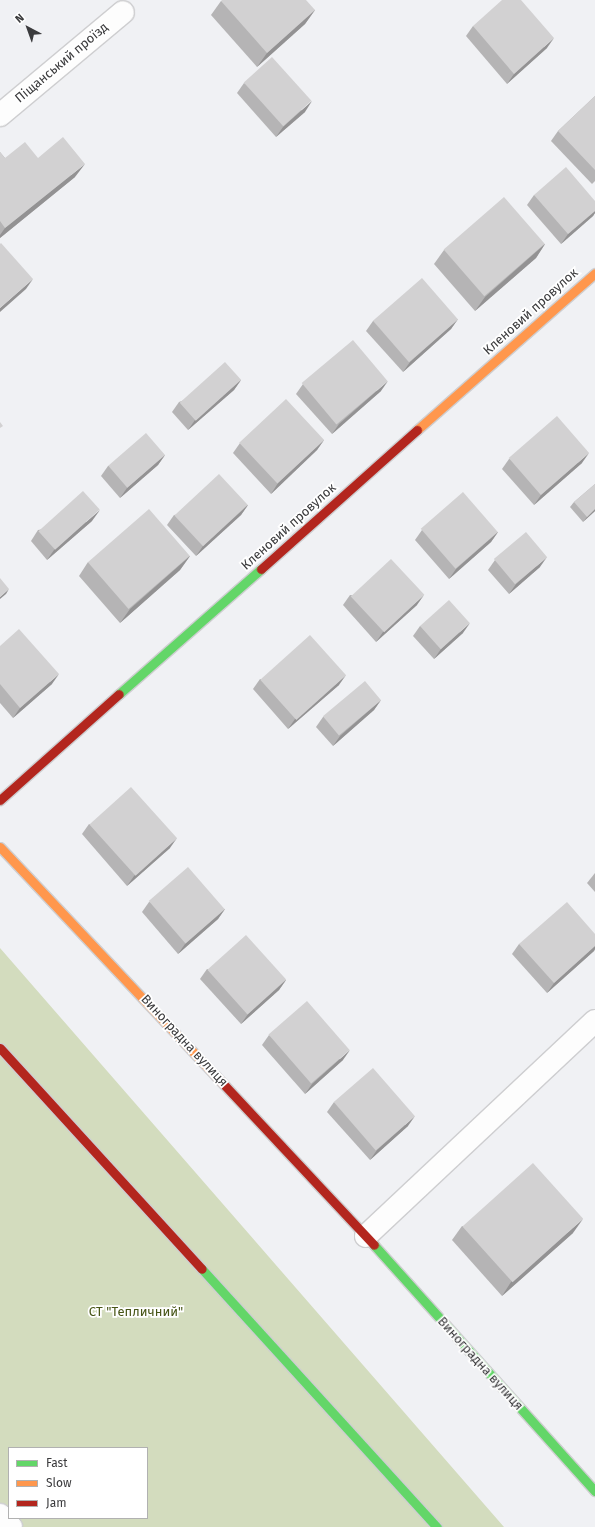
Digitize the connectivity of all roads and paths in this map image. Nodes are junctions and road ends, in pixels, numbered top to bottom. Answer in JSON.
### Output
{"nodes":[{"id":1,"x":123,"y":12,"type":"dead end"},
{"id":2,"x":0,"y":115,"type":"edge"},
{"id":3,"x":595,"y":273,"type":"edge"},
{"id":4,"x":0,"y":800,"type":"edge"},
{"id":5,"x":0,"y":847,"type":"edge"},
{"id":6,"x":595,"y":1020,"type":"edge"},
{"id":7,"x":0,"y":1048,"type":"edge"},
{"id":8,"x":366,"y":1236,"type":"junction"},
{"id":9,"x":595,"y":1492,"type":"edge"},
{"id":10,"x":0,"y":1515,"type":"edge"},
{"id":11,"x":12,"y":1527,"type":"edge"},
{"id":12,"x":437,"y":1527,"type":"edge"}],
"edges":[{"from":1,"to":2,"type":"street","name":"Піщанський проїзд"},
{"from":3,"to":4,"type":"street","name":"Кленовий провулок"},
{"from":5,"to":8,"type":"street","name":"Виноградна вулиця"},
{"from":6,"to":8,"type":"street"},
{"from":7,"to":12,"type":"street"},
{"from":8,"to":9,"type":"street","name":"Виноградна вулиця"},
{"from":10,"to":11,"type":"street"}]}
